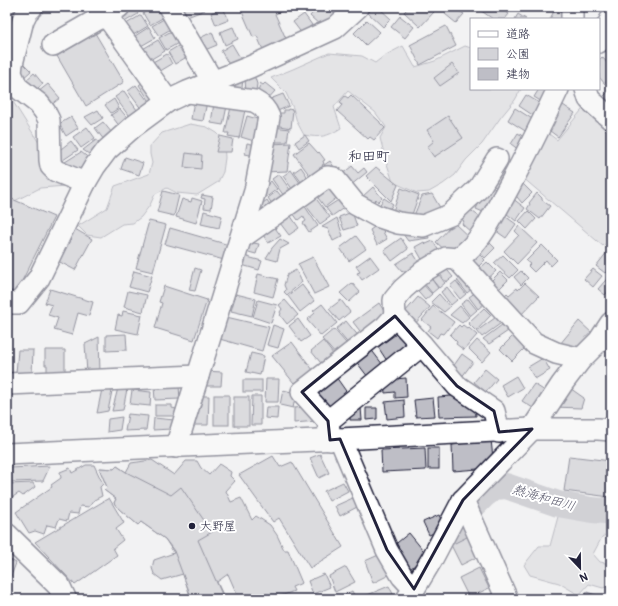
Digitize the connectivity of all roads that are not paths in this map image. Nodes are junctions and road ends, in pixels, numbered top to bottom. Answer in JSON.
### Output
{"nodes":[{"id":1,"x":32,"y":7,"type":"edge"},
{"id":2,"x":169,"y":7,"type":"edge"},
{"id":3,"x":358,"y":7,"type":"edge"},
{"id":4,"x":572,"y":7,"type":"edge"},
{"id":5,"x":112,"y":11,"type":"edge"},
{"id":6,"x":572,"y":18,"type":"edge"},
{"id":7,"x":611,"y":19,"type":"edge"},
{"id":8,"x":600,"y":40,"type":"edge"},
{"id":9,"x":53,"y":45,"type":"dead end"},
{"id":10,"x":213,"y":82,"type":"junction"},
{"id":11,"x":558,"y":90,"type":"edge"},
{"id":12,"x":586,"y":90,"type":"edge"},
{"id":13,"x":187,"y":92,"type":"junction"},
{"id":14,"x":168,"y":101,"type":"junction"},
{"id":15,"x":611,"y":119,"type":"edge"},
{"id":16,"x":497,"y":159,"type":"dead end"},
{"id":17,"x":85,"y":183,"type":"junction"},
{"id":18,"x":241,"y":238,"type":"junction"},
{"id":19,"x":457,"y":259,"type":"junction"},
{"id":20,"x":7,"y":302,"type":"edge"},
{"id":21,"x":394,"y":316,"type":"junction"},
{"id":22,"x":611,"y":323,"type":"edge"},
{"id":23,"x":422,"y":345,"type":"junction"},
{"id":24,"x":605,"y":346,"type":"edge"},
{"id":25,"x":581,"y":359,"type":"junction"},
{"id":26,"x":198,"y":376,"type":"junction"},
{"id":27,"x":7,"y":384,"type":"edge"},
{"id":28,"x":532,"y":429,"type":"junction"},
{"id":29,"x":611,"y":430,"type":"edge"},
{"id":30,"x":499,"y":432,"type":"junction"},
{"id":31,"x":332,"y":433,"type":"junction"},
{"id":32,"x":176,"y":447,"type":"junction"},
{"id":33,"x":7,"y":454,"type":"edge"},
{"id":34,"x":463,"y":500,"type":"junction"},
{"id":35,"x":7,"y":536,"type":"edge"},
{"id":36,"x":410,"y":594,"type":"edge"},
{"id":37,"x":65,"y":599,"type":"edge"},
{"id":38,"x":507,"y":599,"type":"edge"}],
"edges":[{"from":1,"to":17,"type":"street"},
{"from":2,"to":10,"type":"street"},
{"from":3,"to":10,"type":"street"},
{"from":4,"to":6,"type":"street"},
{"from":5,"to":9,"type":"street"},
{"from":5,"to":14,"type":"street"},
{"from":7,"to":8,"type":"street"},
{"from":10,"to":13,"type":"street"},
{"from":11,"to":19,"type":"street"},
{"from":12,"to":15,"type":"street"},
{"from":13,"to":14,"type":"street"},
{"from":13,"to":18,"type":"street"},
{"from":14,"to":17,"type":"street"},
{"from":16,"to":18,"type":"street"},
{"from":17,"to":20,"type":"street"},
{"from":18,"to":26,"type":"street"},
{"from":19,"to":21,"type":"street"},
{"from":19,"to":25,"type":"street"},
{"from":21,"to":23,"type":"street"},
{"from":21,"to":31,"type":"street"},
{"from":22,"to":24,"type":"street"},
{"from":23,"to":30,"type":"street"},
{"from":23,"to":31,"type":"street"},
{"from":24,"to":25,"type":"street"},
{"from":25,"to":28,"type":"street"},
{"from":26,"to":27,"type":"street"},
{"from":26,"to":32,"type":"street"},
{"from":28,"to":29,"type":"street"},
{"from":28,"to":30,"type":"street"},
{"from":28,"to":34,"type":"street"},
{"from":30,"to":31,"type":"street"},
{"from":31,"to":32,"type":"street"},
{"from":31,"to":36,"type":"street"},
{"from":32,"to":33,"type":"street"},
{"from":34,"to":36,"type":"street"},
{"from":34,"to":38,"type":"street"},
{"from":35,"to":37,"type":"highway"}]}
